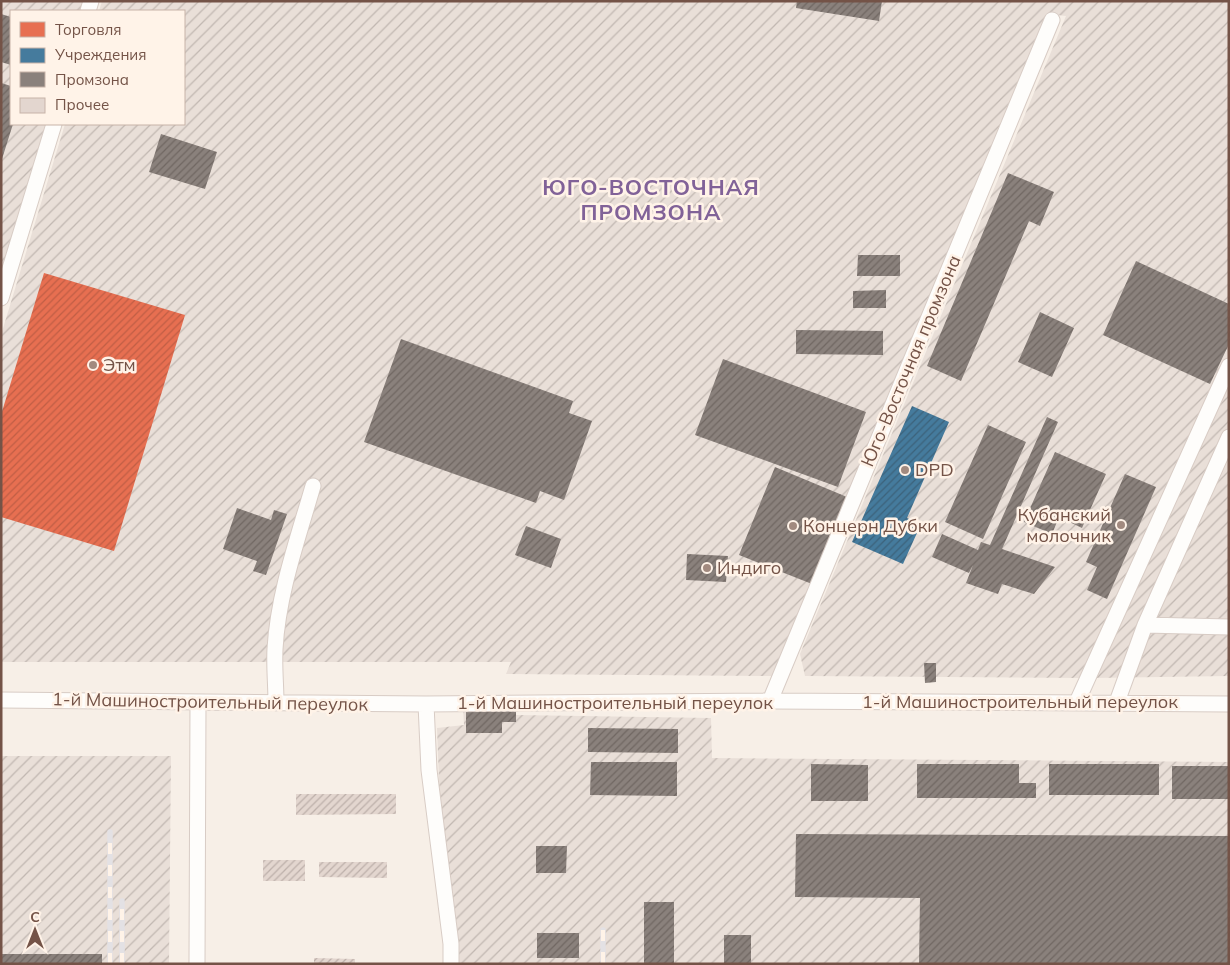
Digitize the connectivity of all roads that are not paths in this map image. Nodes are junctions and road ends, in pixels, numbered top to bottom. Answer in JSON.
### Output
{"nodes":[{"id":1,"x":1052,"y":20,"type":"dead end"},
{"id":2,"x":54,"y":125,"type":"edge"},
{"id":3,"x":1,"y":298,"type":"edge"},
{"id":4,"x":1229,"y":366,"type":"edge"},
{"id":5,"x":1229,"y":437,"type":"edge"},
{"id":6,"x":314,"y":486,"type":"dead end"},
{"id":7,"x":1145,"y":625,"type":"junction"},
{"id":8,"x":1229,"y":627,"type":"edge"},
{"id":9,"x":1,"y":700,"type":"edge"},
{"id":10,"x":198,"y":702,"type":"junction"},
{"id":11,"x":770,"y":702,"type":"junction"},
{"id":12,"x":1077,"y":702,"type":"junction"},
{"id":13,"x":1117,"y":702,"type":"junction"},
{"id":14,"x":276,"y":703,"type":"junction"},
{"id":15,"x":426,"y":704,"type":"junction"},
{"id":16,"x":1229,"y":704,"type":"edge"},
{"id":17,"x":197,"y":964,"type":"edge"},
{"id":18,"x":451,"y":964,"type":"edge"}],
"edges":[{"from":1,"to":11,"type":"street","name":"Юго-Восточная промзона"},
{"from":2,"to":3,"type":"street"},
{"from":4,"to":12,"type":"street"},
{"from":5,"to":7,"type":"street"},
{"from":6,"to":14,"type":"street"},
{"from":7,"to":8,"type":"street"},
{"from":7,"to":13,"type":"street"},
{"from":9,"to":10,"type":"street","name":"1-й Машиностроительный переулок"},
{"from":10,"to":14,"type":"street","name":"1-й Машиностроительный переулок"},
{"from":10,"to":17,"type":"street"},
{"from":11,"to":12,"type":"street","name":"1-й Машиностроительный переулок"},
{"from":11,"to":15,"type":"street","name":"1-й Машиностроительный переулок"},
{"from":12,"to":13,"type":"street","name":"1-й Машиностроительный переулок"},
{"from":13,"to":16,"type":"street","name":"1-й Машиностроительный переулок"},
{"from":14,"to":15,"type":"street","name":"1-й Машиностроительный переулок"},
{"from":15,"to":18,"type":"street"}]}
